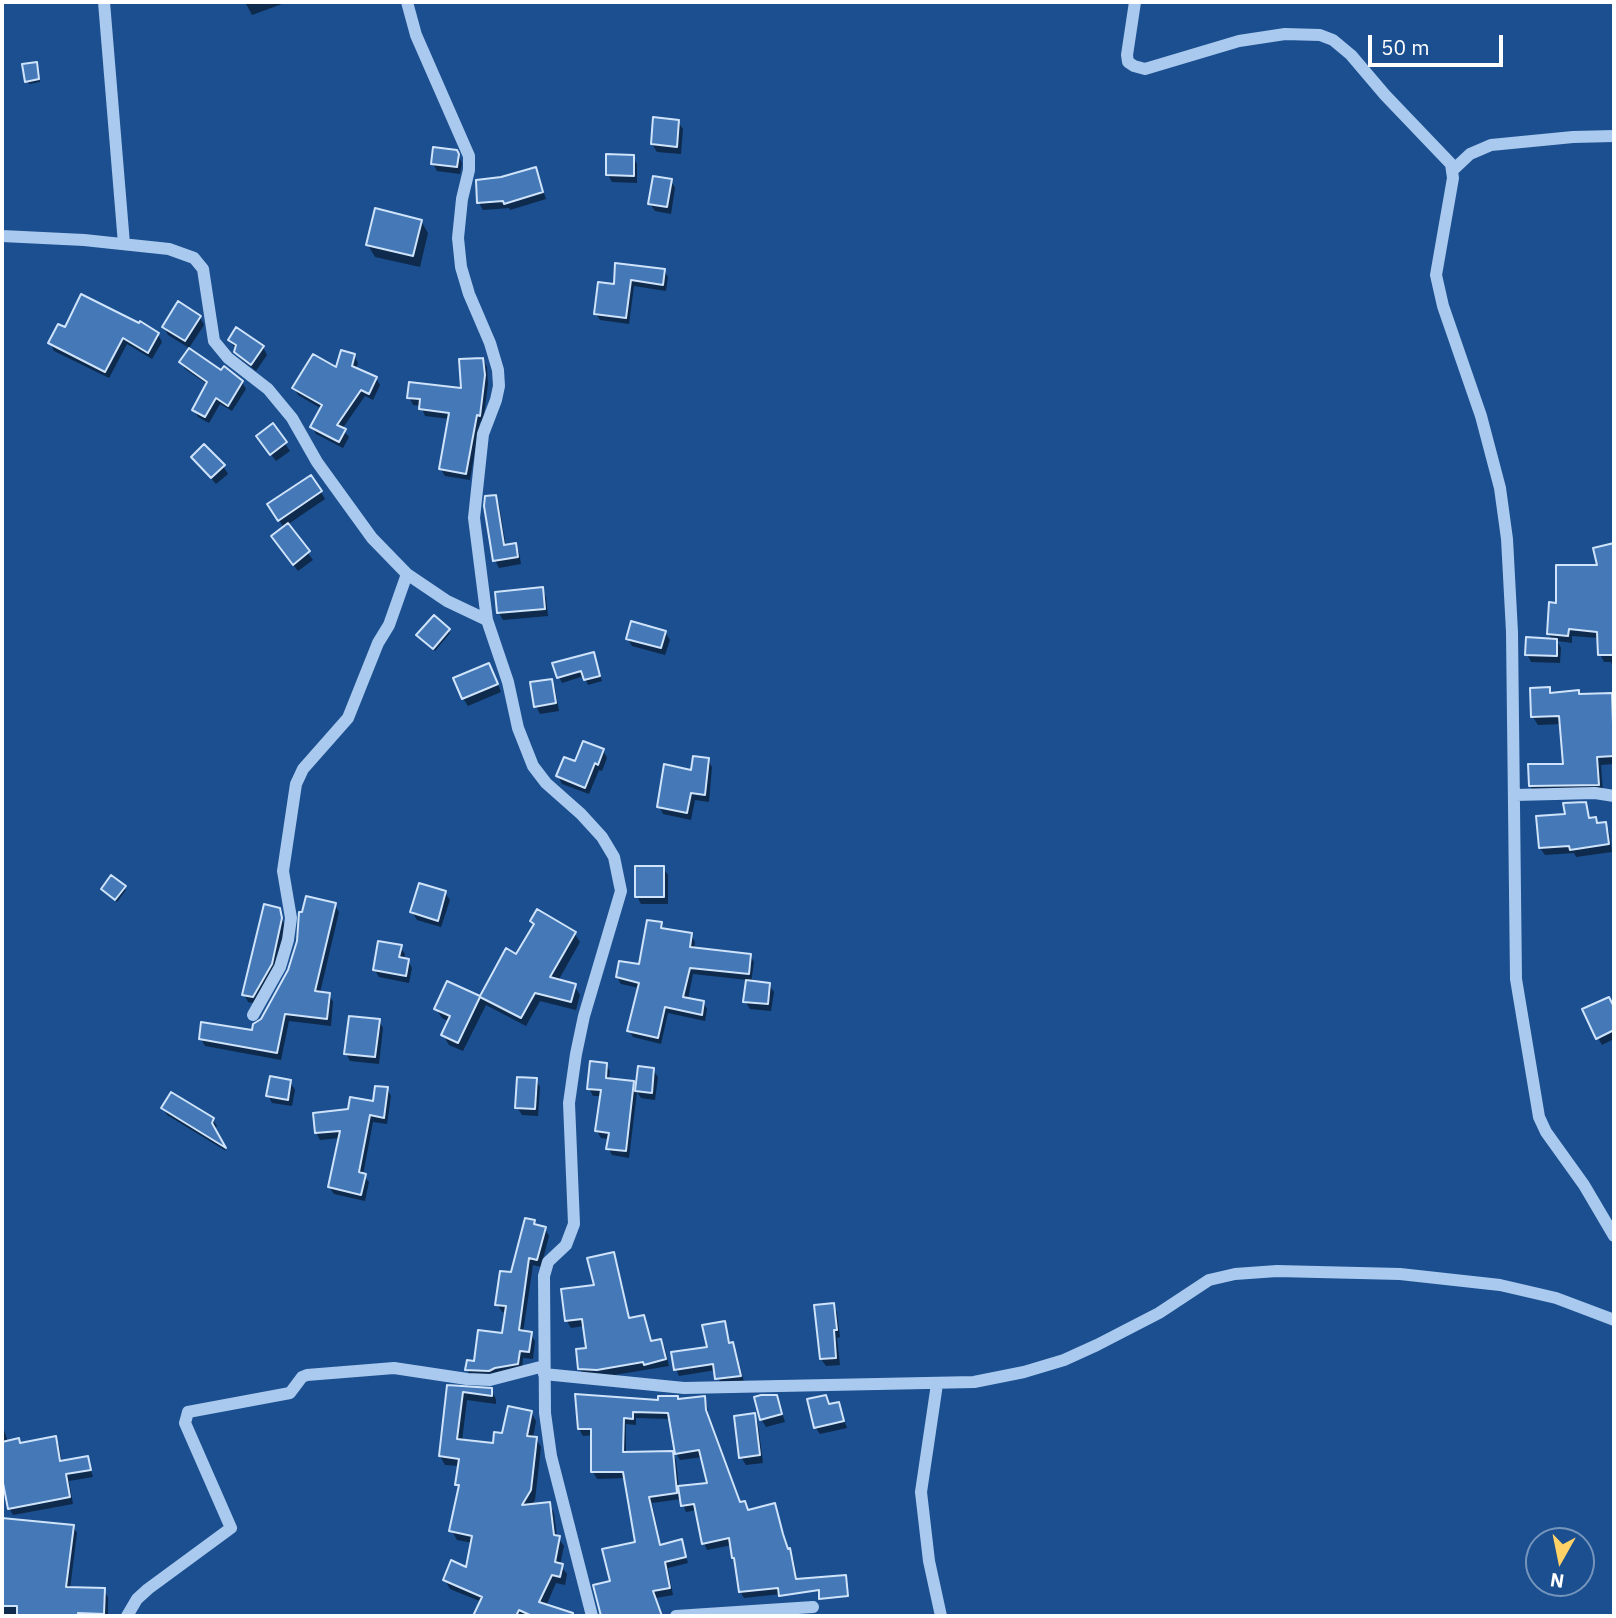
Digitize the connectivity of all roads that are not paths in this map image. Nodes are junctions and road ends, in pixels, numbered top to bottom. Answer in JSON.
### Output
{"nodes":[{"id":1,"x":104,"y":2,"type":"edge"},
{"id":2,"x":407,"y":2,"type":"edge"},
{"id":3,"x":1135,"y":2,"type":"edge"},
{"id":4,"x":1614,"y":136,"type":"edge"},
{"id":5,"x":1453,"y":170,"type":"junction"},
{"id":6,"x":2,"y":236,"type":"edge"},
{"id":7,"x":124,"y":244,"type":"junction"},
{"id":8,"x":407,"y":574,"type":"junction"},
{"id":9,"x":487,"y":620,"type":"junction"},
{"id":10,"x":1515,"y":795,"type":"junction"},
{"id":11,"x":1614,"y":796,"type":"edge"},
{"id":12,"x":253,"y":1015,"type":"dead end"},
{"id":13,"x":1614,"y":1237,"type":"edge"},
{"id":14,"x":1614,"y":1320,"type":"edge"},
{"id":15,"x":544,"y":1370,"type":"junction"},
{"id":16,"x":937,"y":1384,"type":"junction"},
{"id":17,"x":814,"y":1607,"type":"dead end"},
{"id":18,"x":127,"y":1616,"type":"edge"},
{"id":19,"x":592,"y":1616,"type":"edge"},
{"id":20,"x":676,"y":1616,"type":"edge"},
{"id":21,"x":941,"y":1616,"type":"edge"}],
"edges":[{"from":1,"to":7,"type":"street"},
{"from":2,"to":9,"type":"street"},
{"from":3,"to":5,"type":"street"},
{"from":4,"to":5,"type":"street"},
{"from":5,"to":10,"type":"street"},
{"from":6,"to":7,"type":"street"},
{"from":7,"to":8,"type":"street"},
{"from":8,"to":9,"type":"street"},
{"from":8,"to":12,"type":"street"},
{"from":9,"to":15,"type":"street"},
{"from":10,"to":11,"type":"street"},
{"from":10,"to":13,"type":"street"},
{"from":14,"to":16,"type":"street"},
{"from":15,"to":16,"type":"street"},
{"from":15,"to":18,"type":"street"},
{"from":15,"to":19,"type":"street"},
{"from":16,"to":21,"type":"street"},
{"from":17,"to":20,"type":"street"}]}
